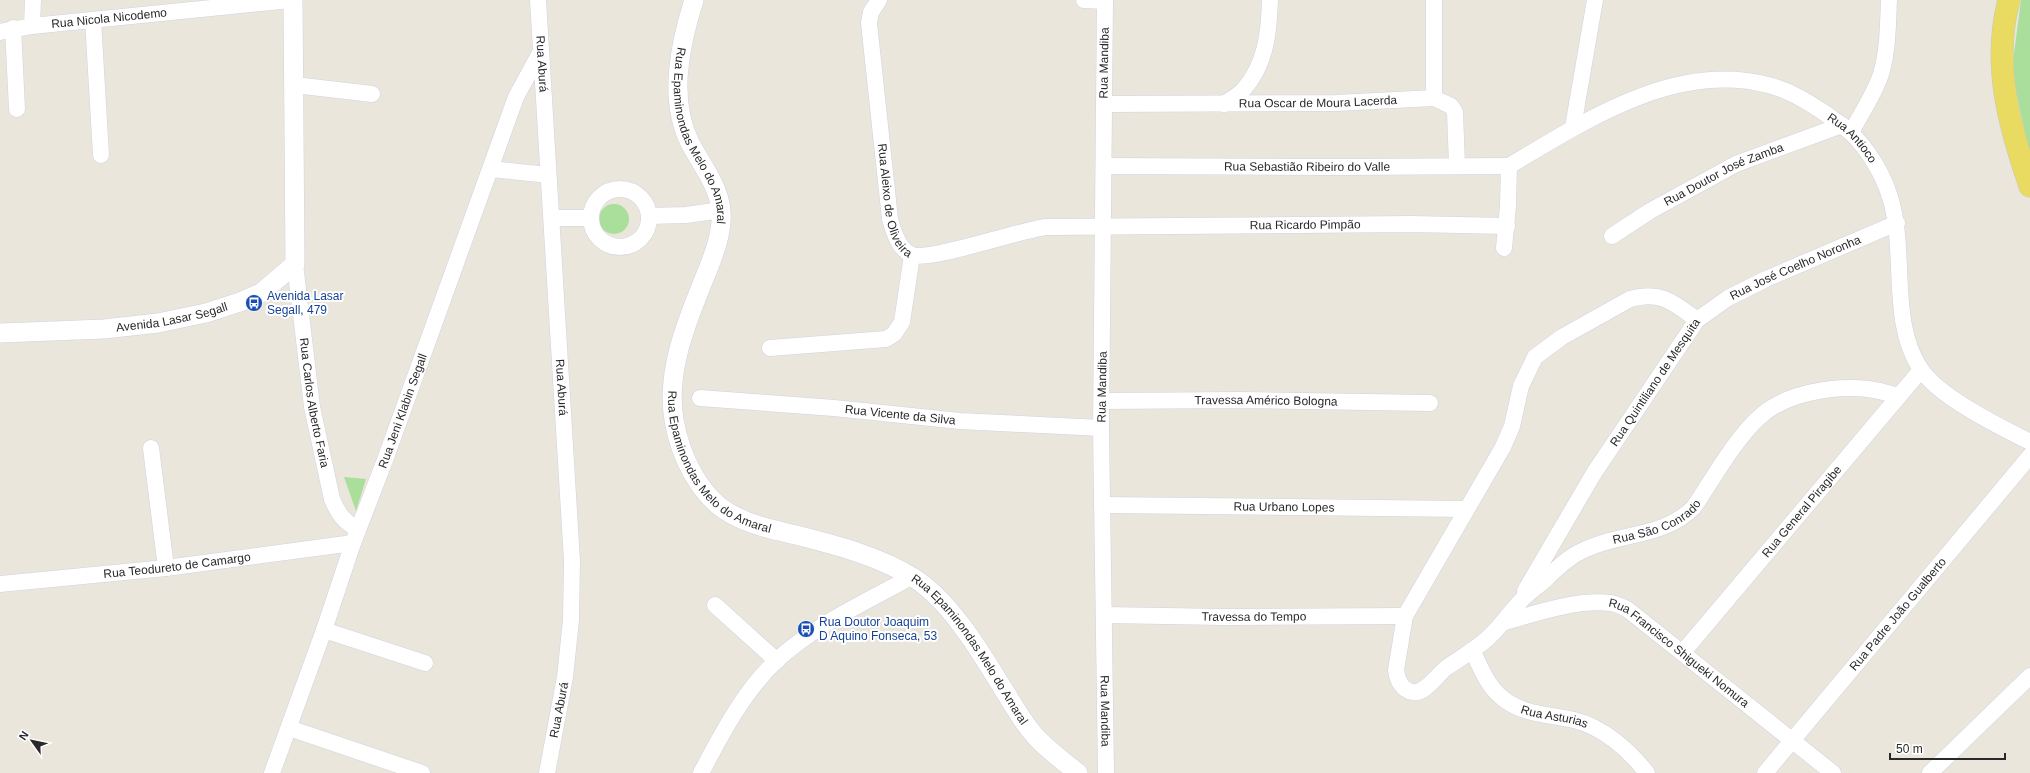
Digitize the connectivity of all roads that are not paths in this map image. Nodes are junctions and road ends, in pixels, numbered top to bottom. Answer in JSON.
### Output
{"nodes":[{"id":1,"x":33,"y":0,"type":"edge"},
{"id":2,"x":292,"y":0,"type":"edge"},
{"id":3,"x":538,"y":0,"type":"edge"},
{"id":4,"x":694,"y":0,"type":"edge"},
{"id":5,"x":879,"y":0,"type":"edge"},
{"id":6,"x":1084,"y":0,"type":"edge"},
{"id":7,"x":1270,"y":0,"type":"edge"},
{"id":8,"x":1434,"y":0,"type":"edge"},
{"id":9,"x":1595,"y":0,"type":"edge"},
{"id":10,"x":1889,"y":0,"type":"edge"},
{"id":11,"x":2009,"y":0,"type":"edge"},
{"id":12,"x":1105,"y":1,"type":"edge"},
{"id":13,"x":158,"y":6,"type":"edge"},
{"id":14,"x":93,"y":20,"type":"junction"},
{"id":15,"x":32,"y":26,"type":"junction"},
{"id":16,"x":6,"y":30,"type":"edge"},
{"id":17,"x":541,"y":51,"type":"junction"},
{"id":18,"x":295,"y":85,"type":"junction"},
{"id":19,"x":372,"y":94,"type":"dead end"},
{"id":20,"x":1434,"y":98,"type":"junction"},
{"id":21,"x":1104,"y":104,"type":"junction"},
{"id":22,"x":1224,"y":104,"type":"junction"},
{"id":23,"x":17,"y":109,"type":"dead end"},
{"id":24,"x":1573,"y":128,"type":"junction"},
{"id":25,"x":1846,"y":129,"type":"junction"},
{"id":26,"x":101,"y":155,"type":"dead end"},
{"id":27,"x":1457,"y":165,"type":"junction"},
{"id":28,"x":1104,"y":166,"type":"junction"},
{"id":29,"x":1509,"y":166,"type":"junction"},
{"id":30,"x":492,"y":169,"type":"junction"},
{"id":31,"x":548,"y":175,"type":"junction"},
{"id":32,"x":2030,"y":186,"type":"edge"},
{"id":33,"x":721,"y":210,"type":"junction"},
{"id":34,"x":649,"y":216,"type":"junction"},
{"id":35,"x":552,"y":218,"type":"junction"},
{"id":36,"x":591,"y":218,"type":"junction"},
{"id":37,"x":1897,"y":223,"type":"junction"},
{"id":38,"x":1103,"y":225,"type":"junction"},
{"id":39,"x":1507,"y":226,"type":"junction"},
{"id":40,"x":1612,"y":236,"type":"dead end"},
{"id":41,"x":1504,"y":248,"type":"dead end"},
{"id":42,"x":912,"y":255,"type":"junction"},
{"id":43,"x":295,"y":264,"type":"junction"},
{"id":44,"x":1697,"y":320,"type":"junction"},
{"id":45,"x":0,"y":333,"type":"edge"},
{"id":46,"x":770,"y":348,"type":"dead end"},
{"id":47,"x":1921,"y":370,"type":"junction"},
{"id":48,"x":1897,"y":396,"type":"junction"},
{"id":49,"x":700,"y":398,"type":"dead end"},
{"id":50,"x":1102,"y":401,"type":"junction"},
{"id":51,"x":1430,"y":403,"type":"dead end"},
{"id":52,"x":1101,"y":428,"type":"junction"},
{"id":53,"x":2030,"y":442,"type":"edge"},
{"id":54,"x":151,"y":448,"type":"dead end"},
{"id":55,"x":2030,"y":456,"type":"edge"},
{"id":56,"x":1102,"y":505,"type":"junction"},
{"id":57,"x":1466,"y":509,"type":"junction"},
{"id":58,"x":356,"y":537,"type":"junction"},
{"id":59,"x":166,"y":568,"type":"junction"},
{"id":60,"x":911,"y":577,"type":"junction"},
{"id":61,"x":0,"y":584,"type":"edge"},
{"id":62,"x":1519,"y":603,"type":"junction"},
{"id":63,"x":715,"y":606,"type":"dead end"},
{"id":64,"x":1104,"y":615,"type":"junction"},
{"id":65,"x":1405,"y":616,"type":"junction"},
{"id":66,"x":1502,"y":623,"type":"junction"},
{"id":67,"x":324,"y":630,"type":"junction"},
{"id":68,"x":1473,"y":652,"type":"junction"},
{"id":69,"x":1683,"y":652,"type":"junction"},
{"id":70,"x":777,"y":661,"type":"junction"},
{"id":71,"x":425,"y":663,"type":"dead end"},
{"id":72,"x":2030,"y":676,"type":"edge"},
{"id":73,"x":1418,"y":692,"type":"joint"},
{"id":74,"x":289,"y":728,"type":"junction"},
{"id":75,"x":1793,"y":741,"type":"junction"},
{"id":76,"x":272,"y":773,"type":"edge"},
{"id":77,"x":422,"y":773,"type":"edge"},
{"id":78,"x":547,"y":773,"type":"edge"},
{"id":79,"x":701,"y":773,"type":"edge"},
{"id":80,"x":1078,"y":773,"type":"edge"},
{"id":81,"x":1106,"y":773,"type":"edge"},
{"id":82,"x":1647,"y":773,"type":"edge"},
{"id":83,"x":1765,"y":773,"type":"edge"},
{"id":84,"x":1833,"y":773,"type":"edge"},
{"id":85,"x":1930,"y":773,"type":"edge"}],
"edges":[{"from":1,"to":15,"type":"street"},
{"from":2,"to":13,"type":"street","name":"Rua Nicola Nicodemo"},
{"from":2,"to":18,"type":"street"},
{"from":3,"to":17,"type":"street","name":"Rua Aburá"},
{"from":4,"to":33,"type":"street","name":"Rua Epaminondas Melo do Amaral"},
{"from":5,"to":42,"type":"street","name":"Rua Aleixo de Oliveira"},
{"from":6,"to":12,"type":"street"},
{"from":7,"to":22,"type":"street"},
{"from":8,"to":20,"type":"street"},
{"from":9,"to":24,"type":"street"},
{"from":10,"to":25,"type":"street"},
{"from":11,"to":32,"type":"main road"},
{"from":12,"to":21,"type":"street","name":"Rua Mandiba"},
{"from":13,"to":14,"type":"street","name":"Rua Nicola Nicodemo"},
{"from":14,"to":15,"type":"street","name":"Rua Nicola Nicodemo"},
{"from":14,"to":26,"type":"street"},
{"from":15,"to":16,"type":"street","name":"Rua Nicola Nicodemo"},
{"from":16,"to":23,"type":"street"},
{"from":17,"to":30,"type":"street","name":"Rua Jeni Klabin Segall"},
{"from":17,"to":31,"type":"street","name":"Rua Aburá"},
{"from":18,"to":19,"type":"street"},
{"from":18,"to":43,"type":"street"},
{"from":20,"to":22,"type":"street","name":"Rua Oscar de Moura Lacerda"},
{"from":20,"to":27,"type":"street"},
{"from":21,"to":22,"type":"street","name":"Rua Oscar de Moura Lacerda"},
{"from":21,"to":28,"type":"street","name":"Rua Mandiba"},
{"from":24,"to":25,"type":"street","name":"Rua Antioco"},
{"from":24,"to":29,"type":"street","name":"Rua Antioco"},
{"from":25,"to":37,"type":"street","name":"Rua Antioco"},
{"from":25,"to":40,"type":"street","name":"Rua Doutor José Zamba"},
{"from":27,"to":28,"type":"street","name":"Rua Sebastião Ribeiro do Valle"},
{"from":27,"to":29,"type":"street","name":"Rua Sebastião Ribeiro do Valle"},
{"from":28,"to":38,"type":"street","name":"Rua Mandiba"},
{"from":29,"to":39,"type":"street"},
{"from":30,"to":31,"type":"street"},
{"from":30,"to":58,"type":"street","name":"Rua Jeni Klabin Segall"},
{"from":31,"to":35,"type":"street","name":"Rua Aburá"},
{"from":33,"to":34,"type":"street"},
{"from":33,"to":60,"type":"street","name":"Rua Epaminondas Melo do Amaral"},
{"from":34,"to":36,"type":"street"},
{"from":34,"to":36,"type":"street"},
{"from":35,"to":36,"type":"street"},
{"from":35,"to":78,"type":"street","name":"Rua Aburá"},
{"from":37,"to":44,"type":"street","name":"Rua José Coelho Noronha"},
{"from":37,"to":47,"type":"street","name":"Rua Antioco"},
{"from":38,"to":39,"type":"street","name":"Rua Ricardo Pimpão"},
{"from":38,"to":42,"type":"street","name":"Rua Aleixo de Oliveira"},
{"from":38,"to":50,"type":"street","name":"Rua Mandiba"},
{"from":39,"to":41,"type":"street"},
{"from":42,"to":46,"type":"street"},
{"from":43,"to":45,"type":"street","name":"Avenida Lasar Segall"},
{"from":43,"to":58,"type":"street","name":"Rua Carlos Alberto Faria"},
{"from":44,"to":57,"type":"street","name":"Rua Quintiliano de Mesquita"},
{"from":44,"to":62,"type":"street","name":"Rua Quintiliano de Mesquita"},
{"from":47,"to":48,"type":"street","name":"Rua General Piragibe"},
{"from":47,"to":53,"type":"street","name":"Rua Antioco"},
{"from":48,"to":62,"type":"street","name":"Rua São Conrado"},
{"from":48,"to":69,"type":"street","name":"Rua General Piragibe"},
{"from":49,"to":52,"type":"street","name":"Rua Vicente da Silva"},
{"from":50,"to":51,"type":"street","name":"Travessa Américo Bologna"},
{"from":50,"to":52,"type":"street","name":"Rua Mandiba"},
{"from":52,"to":56,"type":"street","name":"Rua Mandiba"},
{"from":54,"to":59,"type":"street"},
{"from":55,"to":75,"type":"street","name":"Rua Padre João Gualberto"},
{"from":56,"to":57,"type":"street","name":"Rua Urbano Lopes"},
{"from":56,"to":64,"type":"street","name":"Rua Mandiba"},
{"from":57,"to":65,"type":"street","name":"Rua Quintiliano de Mesquita"},
{"from":58,"to":59,"type":"street","name":"Rua Teodureto de Camargo"},
{"from":58,"to":67,"type":"street","name":"Rua Jeni Klabin Segall"},
{"from":59,"to":61,"type":"street","name":"Rua Teodureto de Camargo"},
{"from":60,"to":70,"type":"street"},
{"from":60,"to":80,"type":"street","name":"Rua Epaminondas Melo do Amaral"},
{"from":62,"to":66,"type":"street","name":"Rua São Conrado"},
{"from":63,"to":70,"type":"street"},
{"from":64,"to":65,"type":"street","name":"Travessa do Tempo"},
{"from":64,"to":81,"type":"street","name":"Rua Mandiba"},
{"from":65,"to":73,"type":"street","name":"Rua Quintiliano de Mesquita"},
{"from":66,"to":68,"type":"street","name":"Rua São Conrado"},
{"from":66,"to":69,"type":"street","name":"Rua Francisco Shigueki Nomura"},
{"from":67,"to":71,"type":"street"},
{"from":67,"to":74,"type":"street","name":"Rua Jeni Klabin Segall"},
{"from":68,"to":73,"type":"street","name":"Rua São Conrado"},
{"from":68,"to":82,"type":"street","name":"Rua Asturias"},
{"from":69,"to":75,"type":"street","name":"Rua Francisco Shigueki Nomura"},
{"from":70,"to":79,"type":"street"},
{"from":72,"to":85,"type":"street"},
{"from":74,"to":76,"type":"street","name":"Rua Jeni Klabin Segall"},
{"from":74,"to":77,"type":"street"},
{"from":75,"to":83,"type":"street","name":"Rua Padre João Gualberto"},
{"from":75,"to":84,"type":"street","name":"Rua Francisco Shigueki Nomura"}]}
